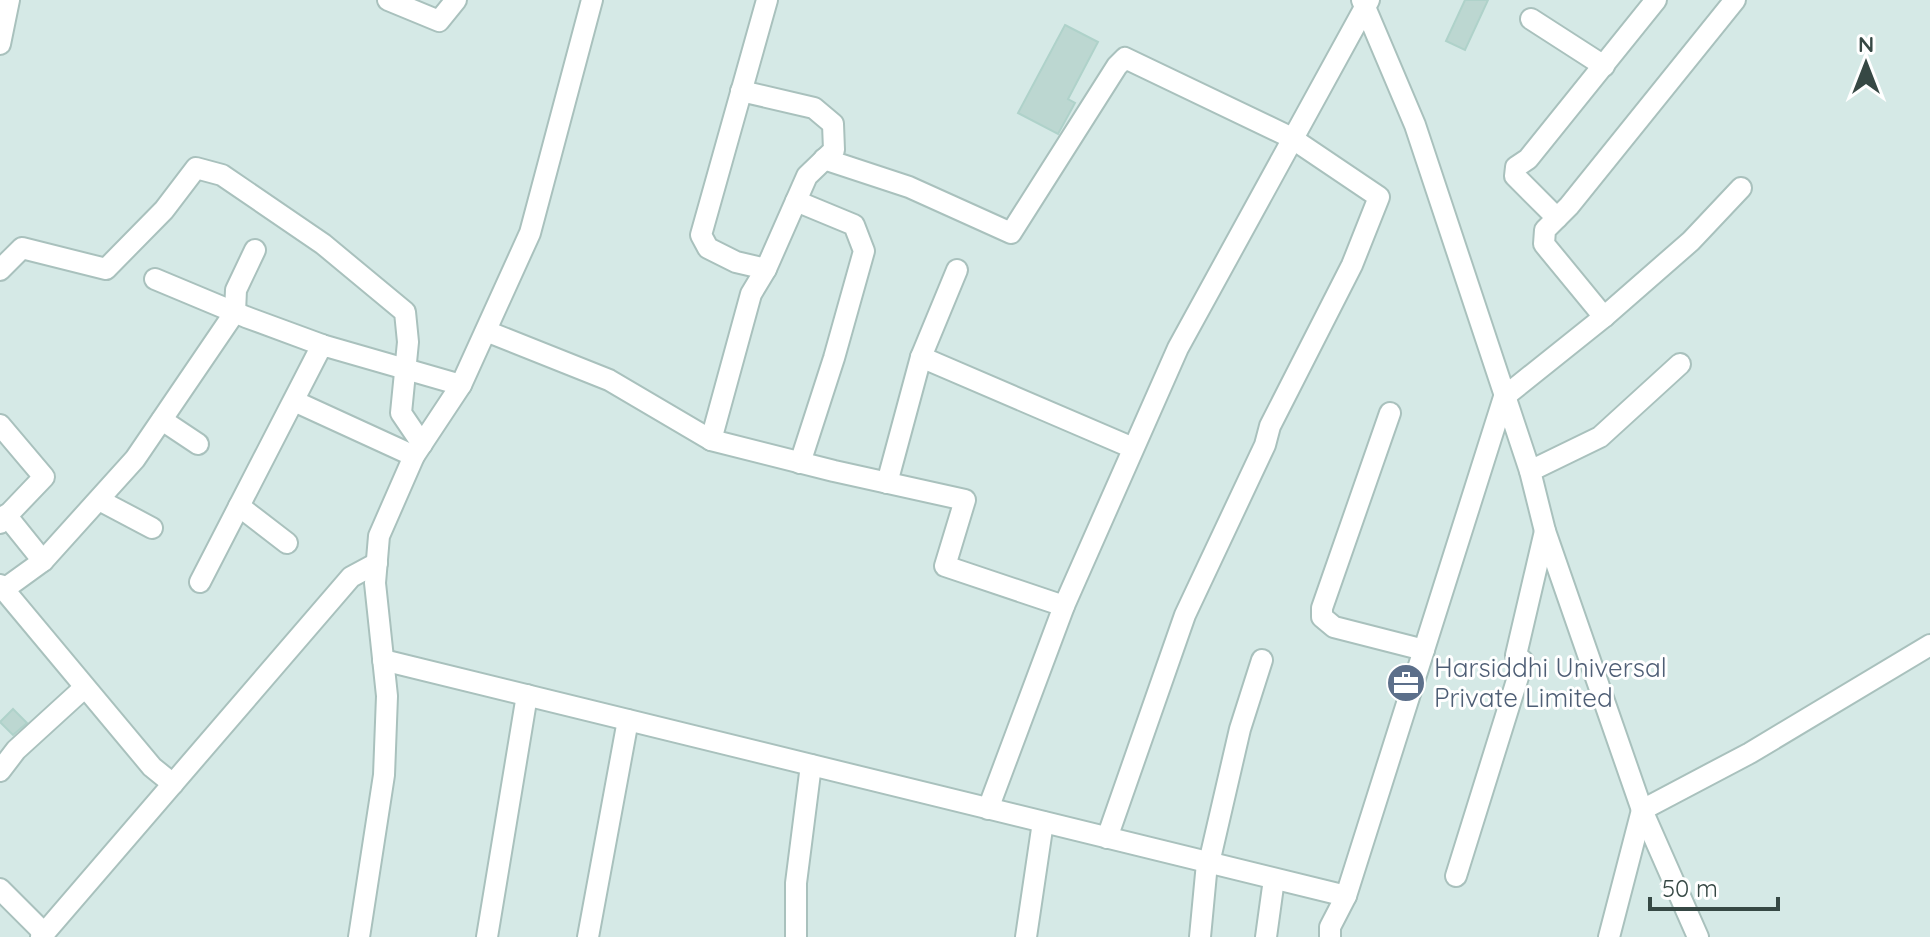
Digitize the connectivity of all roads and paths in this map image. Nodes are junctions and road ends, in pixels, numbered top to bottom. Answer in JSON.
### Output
{"nodes":[{"id":1,"x":9,"y":0,"type":"edge"},
{"id":2,"x":388,"y":0,"type":"edge"},
{"id":3,"x":456,"y":0,"type":"edge"},
{"id":4,"x":592,"y":0,"type":"edge"},
{"id":5,"x":767,"y":0,"type":"edge"},
{"id":6,"x":1656,"y":0,"type":"edge"},
{"id":7,"x":1735,"y":0,"type":"edge"},
{"id":8,"x":1366,"y":2,"type":"edge"},
{"id":9,"x":1531,"y":19,"type":"dead end"},
{"id":10,"x":0,"y":44,"type":"edge"},
{"id":11,"x":1604,"y":66,"type":"junction"},
{"id":12,"x":741,"y":91,"type":"junction"},
{"id":13,"x":1293,"y":139,"type":"junction"},
{"id":14,"x":824,"y":159,"type":"junction"},
{"id":15,"x":1741,"y":188,"type":"dead end"},
{"id":16,"x":796,"y":201,"type":"junction"},
{"id":17,"x":1557,"y":218,"type":"junction"},
{"id":18,"x":255,"y":250,"type":"dead end"},
{"id":19,"x":766,"y":269,"type":"junction"},
{"id":20,"x":0,"y":270,"type":"edge"},
{"id":21,"x":957,"y":270,"type":"dead end"},
{"id":22,"x":155,"y":279,"type":"dead end"},
{"id":23,"x":235,"y":312,"type":"junction"},
{"id":24,"x":1604,"y":317,"type":"junction"},
{"id":25,"x":486,"y":331,"type":"junction"},
{"id":26,"x":322,"y":345,"type":"junction"},
{"id":27,"x":921,"y":357,"type":"junction"},
{"id":28,"x":1680,"y":364,"type":"dead end"},
{"id":29,"x":406,"y":369,"type":"junction"},
{"id":30,"x":461,"y":385,"type":"junction"},
{"id":31,"x":1504,"y":397,"type":"junction"},
{"id":32,"x":294,"y":401,"type":"junction"},
{"id":33,"x":1390,"y":413,"type":"dead end"},
{"id":34,"x":162,"y":420,"type":"junction"},
{"id":35,"x":0,"y":425,"type":"edge"},
{"id":36,"x":711,"y":440,"type":"junction"},
{"id":37,"x":198,"y":444,"type":"dead end"},
{"id":38,"x":1133,"y":448,"type":"junction"},
{"id":39,"x":418,"y":450,"type":"junction"},
{"id":40,"x":800,"y":463,"type":"junction"},
{"id":41,"x":1530,"y":471,"type":"junction"},
{"id":42,"x":887,"y":483,"type":"junction"},
{"id":43,"x":99,"y":500,"type":"junction"},
{"id":44,"x":239,"y":506,"type":"junction"},
{"id":45,"x":5,"y":510,"type":"edge"},
{"id":46,"x":152,"y":528,"type":"dead end"},
{"id":47,"x":1545,"y":531,"type":"junction"},
{"id":48,"x":287,"y":543,"type":"dead end"},
{"id":49,"x":43,"y":561,"type":"junction"},
{"id":50,"x":377,"y":563,"type":"junction"},
{"id":51,"x":200,"y":582,"type":"dead end"},
{"id":52,"x":2,"y":588,"type":"edge"},
{"id":53,"x":1064,"y":606,"type":"junction"},
{"id":54,"x":1930,"y":645,"type":"edge"},
{"id":55,"x":1424,"y":650,"type":"junction"},
{"id":56,"x":383,"y":660,"type":"junction"},
{"id":57,"x":1262,"y":660,"type":"dead end"},
{"id":58,"x":84,"y":688,"type":"junction"},
{"id":59,"x":527,"y":695,"type":"junction"},
{"id":60,"x":628,"y":720,"type":"junction"},
{"id":61,"x":811,"y":765,"type":"junction"},
{"id":62,"x":0,"y":771,"type":"edge"},
{"id":63,"x":173,"y":784,"type":"junction"},
{"id":64,"x":988,"y":809,"type":"junction"},
{"id":65,"x":1642,"y":810,"type":"junction"},
{"id":66,"x":1043,"y":822,"type":"junction"},
{"id":67,"x":1107,"y":838,"type":"junction"},
{"id":68,"x":1208,"y":863,"type":"junction"},
{"id":69,"x":1456,"y":876,"type":"dead end"},
{"id":70,"x":1274,"y":879,"type":"junction"},
{"id":71,"x":0,"y":889,"type":"edge"},
{"id":72,"x":1346,"y":896,"type":"junction"},
{"id":73,"x":42,"y":935,"type":"edge"},
{"id":74,"x":359,"y":937,"type":"edge"},
{"id":75,"x":487,"y":937,"type":"edge"},
{"id":76,"x":588,"y":937,"type":"edge"},
{"id":77,"x":796,"y":937,"type":"edge"},
{"id":78,"x":1026,"y":937,"type":"edge"},
{"id":79,"x":1200,"y":937,"type":"edge"},
{"id":80,"x":1266,"y":937,"type":"edge"},
{"id":81,"x":1330,"y":937,"type":"edge"},
{"id":82,"x":1609,"y":937,"type":"edge"},
{"id":83,"x":1698,"y":937,"type":"edge"}],
"edges":[{"from":1,"to":10,"type":"street"},
{"from":2,"to":3,"type":"street"},
{"from":4,"to":25,"type":"street"},
{"from":5,"to":12,"type":"street"},
{"from":6,"to":11,"type":"street"},
{"from":7,"to":17,"type":"street"},
{"from":8,"to":13,"type":"street"},
{"from":8,"to":31,"type":"street"},
{"from":9,"to":11,"type":"street"},
{"from":11,"to":17,"type":"street"},
{"from":12,"to":14,"type":"street"},
{"from":12,"to":19,"type":"street"},
{"from":13,"to":14,"type":"street"},
{"from":13,"to":38,"type":"street"},
{"from":13,"to":67,"type":"street"},
{"from":14,"to":16,"type":"street"},
{"from":15,"to":24,"type":"street"},
{"from":16,"to":19,"type":"street"},
{"from":16,"to":40,"type":"street"},
{"from":17,"to":24,"type":"street"},
{"from":18,"to":23,"type":"street"},
{"from":19,"to":36,"type":"street"},
{"from":20,"to":29,"type":"street"},
{"from":21,"to":27,"type":"street"},
{"from":22,"to":23,"type":"street"},
{"from":23,"to":26,"type":"street"},
{"from":23,"to":34,"type":"street"},
{"from":24,"to":31,"type":"street"},
{"from":25,"to":30,"type":"street"},
{"from":25,"to":36,"type":"street"},
{"from":26,"to":29,"type":"street"},
{"from":26,"to":32,"type":"street"},
{"from":27,"to":38,"type":"street"},
{"from":27,"to":42,"type":"street"},
{"from":28,"to":41,"type":"street"},
{"from":29,"to":30,"type":"street"},
{"from":29,"to":39,"type":"street"},
{"from":30,"to":39,"type":"street"},
{"from":31,"to":41,"type":"street"},
{"from":31,"to":55,"type":"street"},
{"from":32,"to":39,"type":"street"},
{"from":32,"to":44,"type":"street"},
{"from":33,"to":55,"type":"street"},
{"from":34,"to":37,"type":"street"},
{"from":34,"to":43,"type":"street"},
{"from":35,"to":45,"type":"street"},
{"from":36,"to":40,"type":"street"},
{"from":38,"to":53,"type":"street"},
{"from":39,"to":50,"type":"street"},
{"from":40,"to":42,"type":"street"},
{"from":41,"to":47,"type":"street"},
{"from":42,"to":53,"type":"street"},
{"from":43,"to":46,"type":"street"},
{"from":43,"to":49,"type":"street"},
{"from":44,"to":48,"type":"street"},
{"from":44,"to":51,"type":"street"},
{"from":45,"to":49,"type":"street"},
{"from":47,"to":65,"type":"street"},
{"from":47,"to":69,"type":"street"},
{"from":49,"to":52,"type":"street"},
{"from":50,"to":56,"type":"street"},
{"from":50,"to":63,"type":"street"},
{"from":52,"to":58,"type":"street"},
{"from":53,"to":64,"type":"street"},
{"from":54,"to":65,"type":"street"},
{"from":55,"to":72,"type":"street"},
{"from":56,"to":59,"type":"street"},
{"from":56,"to":74,"type":"street"},
{"from":57,"to":68,"type":"street"},
{"from":58,"to":62,"type":"street"},
{"from":58,"to":63,"type":"street"},
{"from":59,"to":60,"type":"street"},
{"from":59,"to":75,"type":"street"},
{"from":60,"to":61,"type":"street"},
{"from":60,"to":76,"type":"street"},
{"from":61,"to":64,"type":"street"},
{"from":61,"to":77,"type":"street"},
{"from":63,"to":73,"type":"street"},
{"from":64,"to":66,"type":"street"},
{"from":65,"to":82,"type":"street"},
{"from":65,"to":83,"type":"street"},
{"from":66,"to":67,"type":"street"},
{"from":66,"to":78,"type":"street"},
{"from":67,"to":68,"type":"street"},
{"from":68,"to":70,"type":"street"},
{"from":68,"to":79,"type":"street"},
{"from":70,"to":72,"type":"street"},
{"from":70,"to":80,"type":"street"},
{"from":71,"to":73,"type":"street"},
{"from":72,"to":81,"type":"street"}]}
